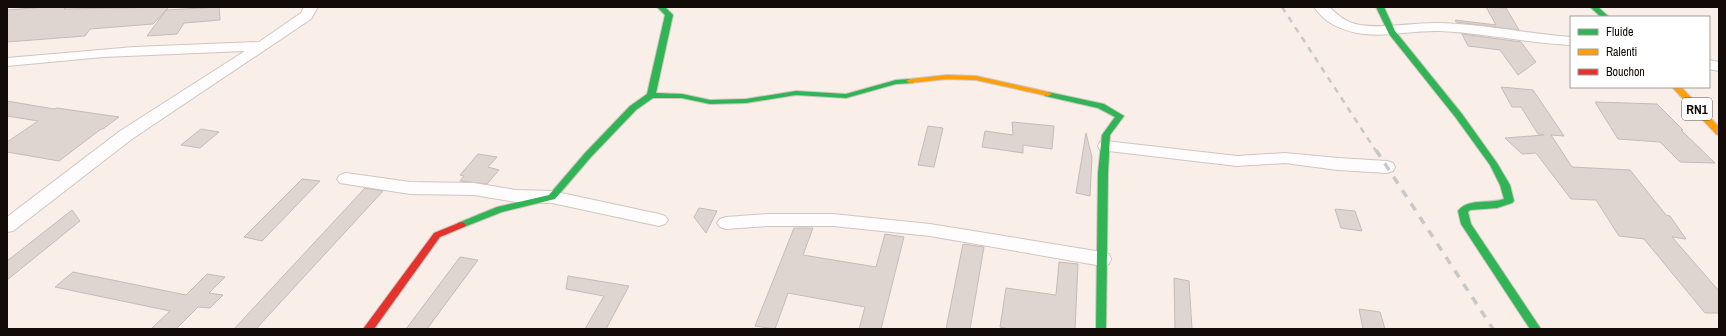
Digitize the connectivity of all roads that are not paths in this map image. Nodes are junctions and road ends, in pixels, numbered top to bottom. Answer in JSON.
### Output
{"nodes":[{"id":1,"x":311,"y":7,"type":"edge"},
{"id":2,"x":661,"y":7,"type":"edge"},
{"id":3,"x":1321,"y":7,"type":"edge"},
{"id":4,"x":1380,"y":7,"type":"edge"},
{"id":5,"x":1594,"y":7,"type":"edge"},
{"id":6,"x":1604,"y":16,"type":"edge"},
{"id":7,"x":1392,"y":31,"type":"junction"},
{"id":8,"x":1570,"y":41,"type":"edge"},
{"id":9,"x":262,"y":46,"type":"junction"},
{"id":10,"x":7,"y":62,"type":"edge"},
{"id":11,"x":1677,"y":88,"type":"edge"},
{"id":12,"x":651,"y":95,"type":"junction"},
{"id":13,"x":1719,"y":132,"type":"edge"},
{"id":14,"x":1106,"y":146,"type":"junction"},
{"id":15,"x":1386,"y":167,"type":"dead end"},
{"id":16,"x":346,"y":179,"type":"dead end"},
{"id":17,"x":552,"y":197,"type":"junction"},
{"id":18,"x":659,"y":220,"type":"dead end"},
{"id":19,"x":726,"y":224,"type":"dead end"},
{"id":20,"x":7,"y":226,"type":"edge"},
{"id":21,"x":1102,"y":259,"type":"junction"},
{"id":22,"x":368,"y":329,"type":"edge"},
{"id":23,"x":1101,"y":329,"type":"edge"},
{"id":24,"x":1536,"y":329,"type":"edge"}],
"edges":[{"from":1,"to":9,"type":"street"},
{"from":2,"to":12,"type":"main road"},
{"from":3,"to":7,"type":"street"},
{"from":4,"to":7,"type":"main road"},
{"from":5,"to":6,"type":"main road"},
{"from":7,"to":8,"type":"street"},
{"from":7,"to":24,"type":"main road"},
{"from":9,"to":10,"type":"street"},
{"from":9,"to":20,"type":"street"},
{"from":11,"to":13,"type":"main road","number":"RN1"},
{"from":12,"to":14,"type":"main road"},
{"from":12,"to":17,"type":"main road"},
{"from":14,"to":15,"type":"street"},
{"from":14,"to":21,"type":"main road"},
{"from":16,"to":17,"type":"street"},
{"from":17,"to":18,"type":"street"},
{"from":17,"to":22,"type":"main road"},
{"from":19,"to":21,"type":"street"},
{"from":21,"to":23,"type":"main road"}]}
